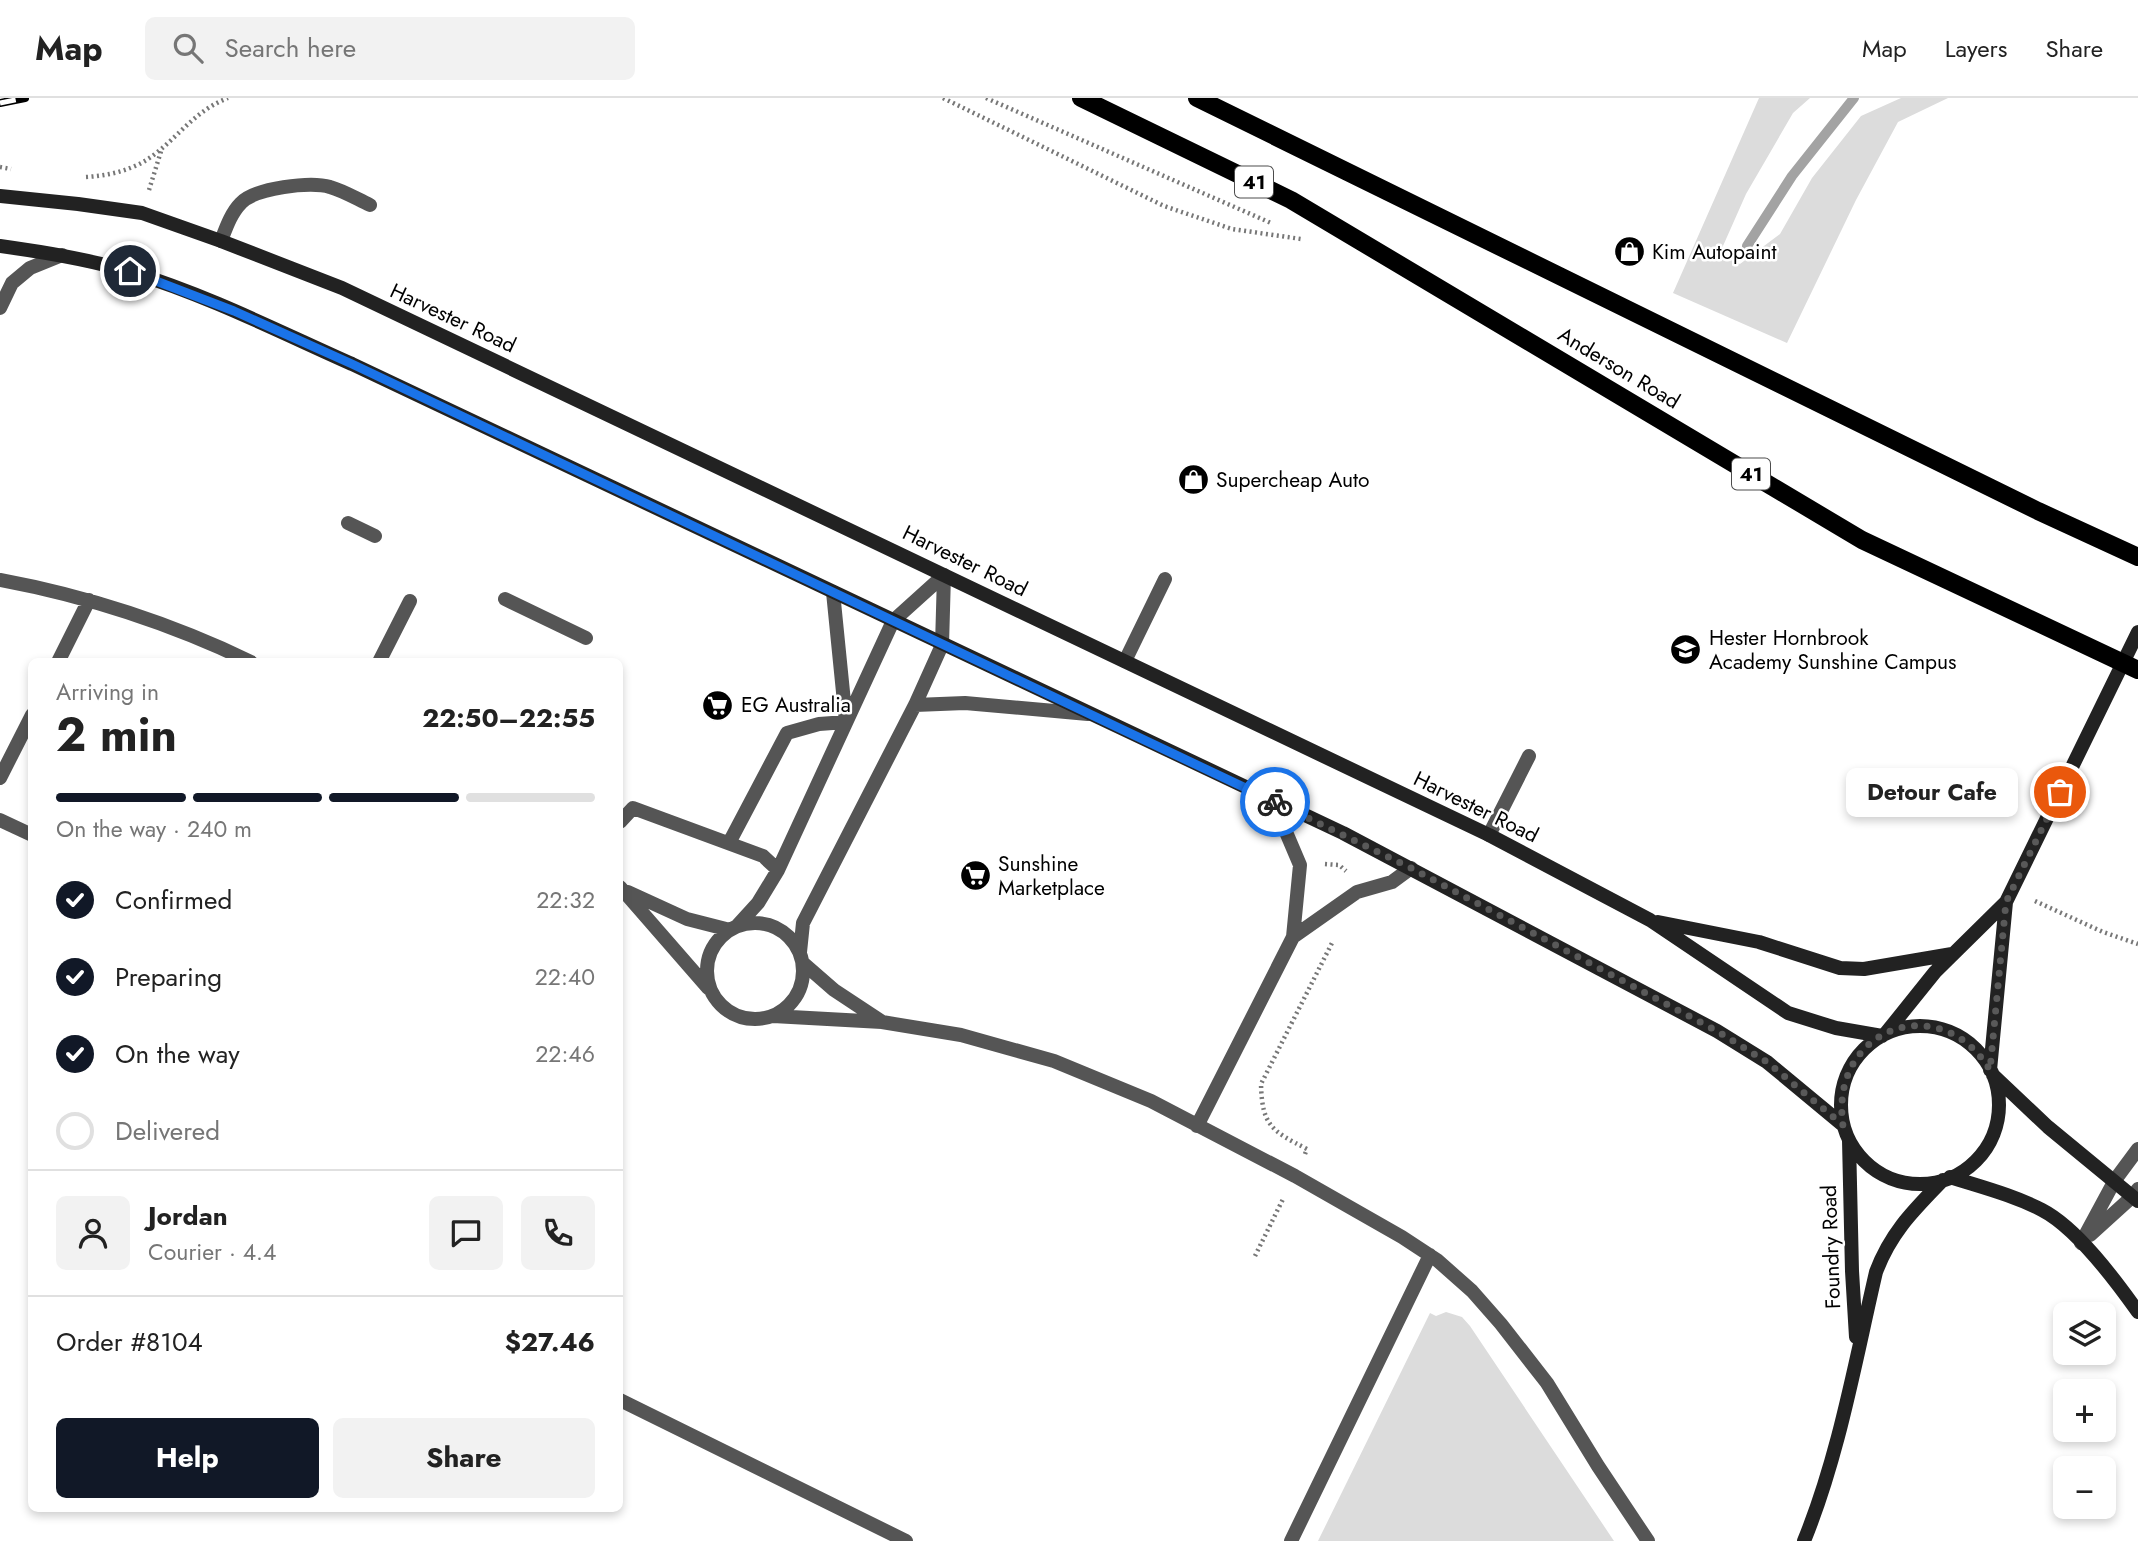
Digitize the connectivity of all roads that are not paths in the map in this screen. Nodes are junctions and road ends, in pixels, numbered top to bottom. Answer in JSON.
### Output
{"nodes":[{"id":1,"x":1081,"y":98,"type":"edge"},
{"id":2,"x":1197,"y":98,"type":"edge"},
{"id":3,"x":0,"y":196,"type":"edge"},
{"id":4,"x":370,"y":205,"type":"dead end"},
{"id":5,"x":221,"y":241,"type":"junction"},
{"id":6,"x":0,"y":246,"type":"edge"},
{"id":7,"x":62,"y":255,"type":"junction"},
{"id":8,"x":0,"y":308,"type":"edge"},
{"id":9,"x":348,"y":523,"type":"dead end"},
{"id":10,"x":375,"y":536,"type":"dead end"},
{"id":11,"x":2138,"y":557,"type":"edge"},
{"id":12,"x":944,"y":575,"type":"junction"},
{"id":13,"x":1165,"y":579,"type":"dead end"},
{"id":14,"x":0,"y":580,"type":"edge"},
{"id":15,"x":833,"y":592,"type":"junction"},
{"id":16,"x":505,"y":599,"type":"dead end"},
{"id":17,"x":89,"y":600,"type":"junction"},
{"id":18,"x":410,"y":601,"type":"dead end"},
{"id":19,"x":894,"y":621,"type":"junction"},
{"id":20,"x":2138,"y":632,"type":"edge"},
{"id":21,"x":586,"y":638,"type":"dead end"},
{"id":22,"x":942,"y":645,"type":"junction"},
{"id":23,"x":60,"y":658,"type":"edge"},
{"id":24,"x":242,"y":658,"type":"edge"},
{"id":25,"x":385,"y":658,"type":"edge"},
{"id":26,"x":1125,"y":661,"type":"junction"},
{"id":27,"x":2130,"y":667,"type":"edge"},
{"id":28,"x":915,"y":705,"type":"junction"},
{"id":29,"x":1090,"y":714,"type":"junction"},
{"id":30,"x":846,"y":722,"type":"junction"},
{"id":31,"x":28,"y":723,"type":"edge"},
{"id":32,"x":1529,"y":756,"type":"dead end"},
{"id":33,"x":0,"y":778,"type":"edge"},
{"id":34,"x":1260,"y":794,"type":"junction"},
{"id":35,"x":623,"y":819,"type":"edge"},
{"id":36,"x":0,"y":820,"type":"edge"},
{"id":37,"x":28,"y":833,"type":"edge"},
{"id":38,"x":1489,"y":835,"type":"junction"},
{"id":39,"x":729,"y":843,"type":"junction"},
{"id":40,"x":1411,"y":868,"type":"junction"},
{"id":41,"x":778,"y":870,"type":"junction"},
{"id":42,"x":623,"y":888,"type":"edge"},
{"id":43,"x":623,"y":890,"type":"edge"},
{"id":44,"x":2009,"y":896,"type":"junction"},
{"id":45,"x":1650,"y":920,"type":"junction"},
{"id":46,"x":733,"y":928,"type":"junction"},
{"id":47,"x":1293,"y":937,"type":"junction"},
{"id":48,"x":1952,"y":954,"type":"junction"},
{"id":49,"x":801,"y":958,"type":"junction"},
{"id":50,"x":712,"y":993,"type":"junction"},
{"id":51,"x":773,"y":1016,"type":"junction"},
{"id":52,"x":882,"y":1022,"type":"junction"},
{"id":53,"x":1883,"y":1035,"type":"junction"},
{"id":54,"x":1991,"y":1072,"type":"junction"},
{"id":55,"x":1843,"y":1125,"type":"junction"},
{"id":56,"x":1197,"y":1126,"type":"junction"},
{"id":57,"x":1849,"y":1140,"type":"junction"},
{"id":58,"x":2138,"y":1149,"type":"edge"},
{"id":59,"x":1947,"y":1178,"type":"junction"},
{"id":60,"x":2115,"y":1180,"type":"junction"},
{"id":61,"x":2136,"y":1195,"type":"edge"},
{"id":62,"x":2081,"y":1243,"type":"junction"},
{"id":63,"x":1430,"y":1255,"type":"junction"},
{"id":64,"x":2138,"y":1312,"type":"edge"},
{"id":65,"x":1857,"y":1352,"type":"junction"},
{"id":66,"x":623,"y":1401,"type":"edge"},
{"id":67,"x":1636,"y":1523,"type":"junction"},
{"id":68,"x":906,"y":1541,"type":"edge"},
{"id":69,"x":1291,"y":1541,"type":"edge"},
{"id":70,"x":1648,"y":1541,"type":"edge"},
{"id":71,"x":1661,"y":1541,"type":"edge"},
{"id":72,"x":1804,"y":1541,"type":"edge"}],
"edges":[{"from":1,"to":27,"type":"main road","name":"Anderson Road","number":"41"},
{"from":2,"to":11,"type":"main road","number":"41"},
{"from":3,"to":5,"type":"street","name":"Harvester Road"},
{"from":4,"to":5,"type":"lane"},
{"from":5,"to":12,"type":"street","name":"Harvester Road"},
{"from":6,"to":7,"type":"street"},
{"from":7,"to":8,"type":"lane"},
{"from":7,"to":15,"type":"street"},
{"from":9,"to":10,"type":"lane"},
{"from":12,"to":19,"type":"lane"},
{"from":12,"to":22,"type":"lane"},
{"from":12,"to":26,"type":"street","name":"Harvester Road"},
{"from":13,"to":26,"type":"lane"},
{"from":14,"to":17,"type":"lane"},
{"from":15,"to":19,"type":"street"},
{"from":15,"to":30,"type":"lane"},
{"from":16,"to":21,"type":"lane"},
{"from":17,"to":23,"type":"lane"},
{"from":17,"to":24,"type":"lane"},
{"from":18,"to":25,"type":"lane"},
{"from":19,"to":22,"type":"street"},
{"from":19,"to":30,"type":"lane"},
{"from":20,"to":27,"type":"street"},
{"from":22,"to":28,"type":"lane"},
{"from":22,"to":29,"type":"street"},
{"from":26,"to":38,"type":"street","name":"Harvester Road"},
{"from":27,"to":44,"type":"street"},
{"from":28,"to":29,"type":"lane"},
{"from":28,"to":49,"type":"lane"},
{"from":29,"to":34,"type":"street"},
{"from":30,"to":39,"type":"lane"},
{"from":30,"to":41,"type":"lane"},
{"from":31,"to":33,"type":"lane"},
{"from":32,"to":38,"type":"lane"},
{"from":34,"to":40,"type":"street"},
{"from":34,"to":47,"type":"lane"},
{"from":35,"to":39,"type":"lane"},
{"from":36,"to":37,"type":"lane"},
{"from":38,"to":45,"type":"street","name":"Harvester Road"},
{"from":39,"to":41,"type":"lane"},
{"from":40,"to":47,"type":"lane"},
{"from":40,"to":55,"type":"street"},
{"from":41,"to":46,"type":"lane"},
{"from":42,"to":46,"type":"lane"},
{"from":43,"to":50,"type":"lane"},
{"from":44,"to":48,"type":"street"},
{"from":44,"to":54,"type":"street"},
{"from":45,"to":48,"type":"street"},
{"from":45,"to":53,"type":"street","name":"Harvester Road"},
{"from":46,"to":49,"type":"lane"},
{"from":46,"to":50,"type":"lane"},
{"from":47,"to":56,"type":"lane"},
{"from":48,"to":53,"type":"street"},
{"from":49,"to":51,"type":"lane"},
{"from":49,"to":52,"type":"lane"},
{"from":50,"to":51,"type":"lane"},
{"from":51,"to":52,"type":"lane"},
{"from":52,"to":56,"type":"lane"},
{"from":53,"to":54,"type":"street"},
{"from":53,"to":55,"type":"street"},
{"from":54,"to":59,"type":"street"},
{"from":54,"to":60,"type":"street"},
{"from":55,"to":57,"type":"street"},
{"from":56,"to":63,"type":"lane"},
{"from":57,"to":59,"type":"street"},
{"from":57,"to":65,"type":"street","name":"Foundry Road"},
{"from":58,"to":60,"type":"lane"},
{"from":59,"to":62,"type":"street"},
{"from":59,"to":65,"type":"street","name":"Foundry Road"},
{"from":60,"to":61,"type":"street"},
{"from":60,"to":62,"type":"lane"},
{"from":61,"to":62,"type":"lane"},
{"from":62,"to":64,"type":"street"},
{"from":63,"to":67,"type":"lane"},
{"from":63,"to":69,"type":"lane"},
{"from":65,"to":72,"type":"street","name":"Foundry Road"},
{"from":66,"to":68,"type":"lane"},
{"from":67,"to":70,"type":"lane"},
{"from":67,"to":71,"type":"lane"}]}
